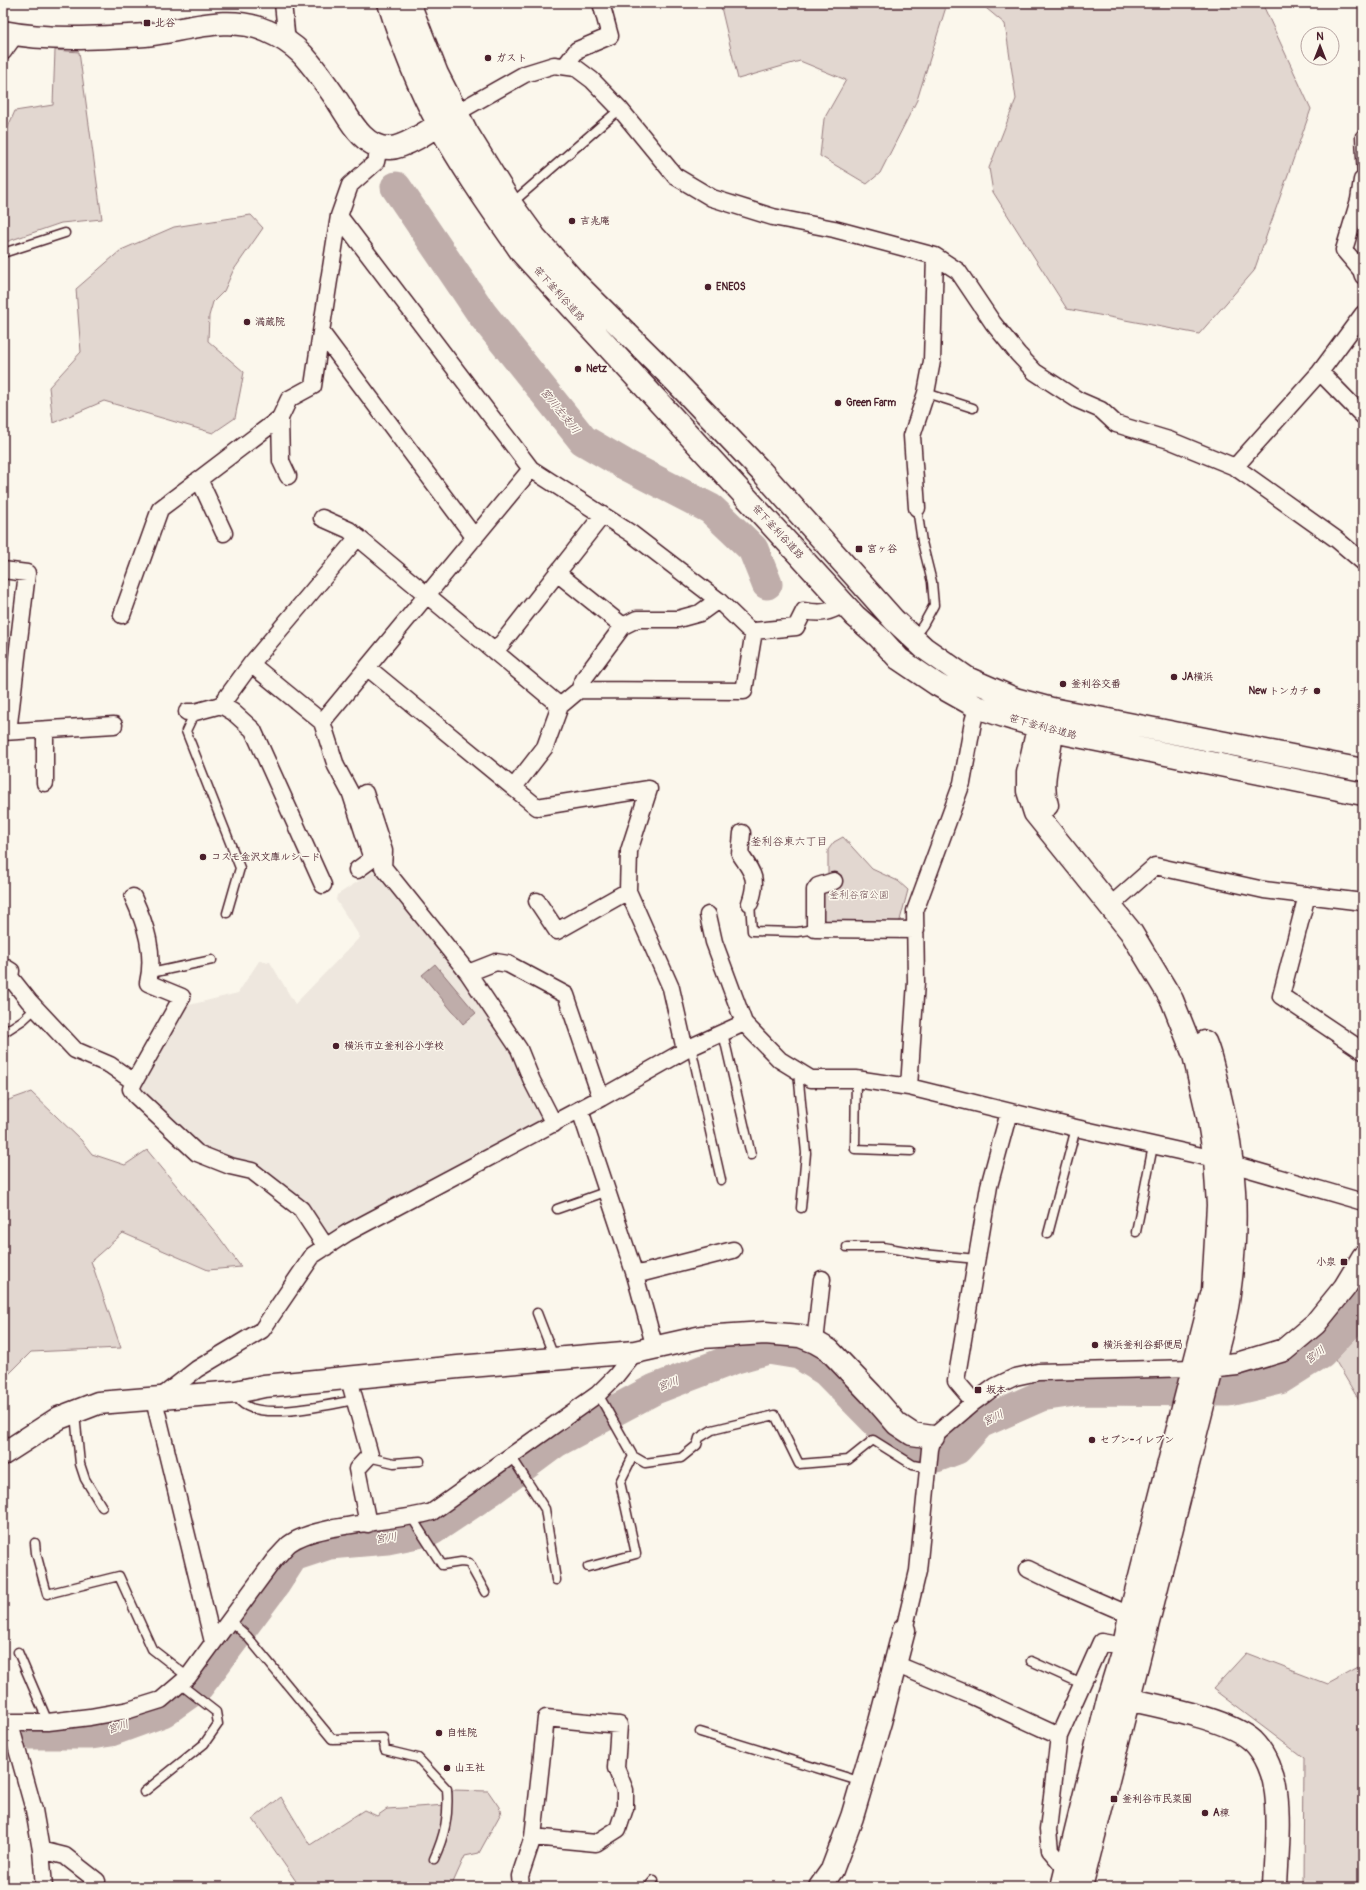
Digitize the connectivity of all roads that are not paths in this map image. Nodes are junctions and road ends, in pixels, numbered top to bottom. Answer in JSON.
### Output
{"nodes":[{"id":1,"x":283,"y":3,"type":"edge"},
{"id":2,"x":389,"y":3,"type":"edge"},
{"id":3,"x":409,"y":3,"type":"edge"},
{"id":4,"x":601,"y":3,"type":"edge"},
{"id":5,"x":9,"y":33,"type":"edge"},
{"id":6,"x":287,"y":42,"type":"junction"},
{"id":7,"x":3,"y":52,"type":"edge"},
{"id":8,"x":565,"y":66,"type":"junction"},
{"id":9,"x":620,"y":109,"type":"junction"},
{"id":10,"x":447,"y":119,"type":"junction"},
{"id":11,"x":1363,"y":133,"type":"edge"},
{"id":12,"x":379,"y":147,"type":"junction"},
{"id":13,"x":1362,"y":180,"type":"joint"},
{"id":14,"x":511,"y":204,"type":"junction"},
{"id":15,"x":339,"y":216,"type":"junction"},
{"id":16,"x":65,"y":233,"type":"dead end"},
{"id":17,"x":3,"y":253,"type":"edge"},
{"id":18,"x":935,"y":256,"type":"junction"},
{"id":19,"x":1363,"y":276,"type":"edge"},
{"id":20,"x":1363,"y":314,"type":"edge"},
{"id":21,"x":321,"y":332,"type":"junction"},
{"id":22,"x":1320,"y":372,"type":"junction"},
{"id":23,"x":926,"y":393,"type":"junction"},
{"id":24,"x":974,"y":408,"type":"dead end"},
{"id":25,"x":1363,"y":416,"type":"edge"},
{"id":26,"x":280,"y":418,"type":"junction"},
{"id":27,"x":1234,"y":467,"type":"junction"},
{"id":28,"x":531,"y":469,"type":"junction"},
{"id":29,"x":288,"y":476,"type":"dead end"},
{"id":30,"x":199,"y":479,"type":"junction"},
{"id":31,"x":917,"y":508,"type":"joint"},
{"id":32,"x":602,"y":516,"type":"junction"},
{"id":33,"x":322,"y":518,"type":"dead end"},
{"id":34,"x":224,"y":533,"type":"dead end"},
{"id":35,"x":358,"y":537,"type":"junction"},
{"id":36,"x":475,"y":538,"type":"junction"},
{"id":37,"x":1363,"y":562,"type":"edge"},
{"id":38,"x":3,"y":570,"type":"edge"},
{"id":39,"x":557,"y":573,"type":"junction"},
{"id":40,"x":428,"y":595,"type":"junction"},
{"id":41,"x":718,"y":600,"type":"junction"},
{"id":42,"x":844,"y":604,"type":"junction"},
{"id":43,"x":122,"y":615,"type":"dead end"},
{"id":44,"x":623,"y":626,"type":"junction"},
{"id":45,"x":754,"y":631,"type":"junction"},
{"id":46,"x":914,"y":637,"type":"junction"},
{"id":47,"x":495,"y":652,"type":"junction"},
{"id":48,"x":9,"y":664,"type":"edge"},
{"id":49,"x":251,"y":664,"type":"junction"},
{"id":50,"x":368,"y":668,"type":"junction"},
{"id":51,"x":579,"y":690,"type":"junction"},
{"id":52,"x":221,"y":705,"type":"junction"},
{"id":53,"x":560,"y":706,"type":"junction"},
{"id":54,"x":977,"y":707,"type":"junction"},
{"id":55,"x":1052,"y":710,"type":"junction"},
{"id":56,"x":191,"y":712,"type":"joint"},
{"id":57,"x":322,"y":722,"type":"junction"},
{"id":58,"x":114,"y":724,"type":"dead end"},
{"id":59,"x":45,"y":730,"type":"junction"},
{"id":60,"x":1046,"y":730,"type":"junction"},
{"id":61,"x":6,"y":732,"type":"edge"},
{"id":62,"x":1363,"y":770,"type":"edge"},
{"id":63,"x":45,"y":783,"type":"dead end"},
{"id":64,"x":514,"y":787,"type":"junction"},
{"id":65,"x":365,"y":793,"type":"dead end"},
{"id":66,"x":1363,"y":794,"type":"edge"},
{"id":67,"x":357,"y":812,"type":"junction"},
{"id":68,"x":742,"y":833,"type":"dead end"},
{"id":69,"x":383,"y":867,"type":"junction"},
{"id":70,"x":357,"y":870,"type":"dead end"},
{"id":71,"x":834,"y":881,"type":"dead end"},
{"id":72,"x":323,"y":885,"type":"dead end"},
{"id":73,"x":628,"y":890,"type":"junction"},
{"id":74,"x":1307,"y":895,"type":"junction"},
{"id":75,"x":133,"y":897,"type":"dead end"},
{"id":76,"x":537,"y":901,"type":"dead end"},
{"id":77,"x":1115,"y":901,"type":"junction"},
{"id":78,"x":1363,"y":902,"type":"edge"},
{"id":79,"x":750,"y":903,"type":"joint"},
{"id":80,"x":227,"y":914,"type":"dead end"},
{"id":81,"x":708,"y":915,"type":"dead end"},
{"id":82,"x":815,"y":928,"type":"junction"},
{"id":83,"x":916,"y":930,"type":"junction"},
{"id":84,"x":212,"y":960,"type":"dead end"},
{"id":85,"x":3,"y":966,"type":"edge"},
{"id":86,"x":468,"y":972,"type":"junction"},
{"id":87,"x":150,"y":973,"type":"junction"},
{"id":88,"x":36,"y":1008,"type":"junction"},
{"id":89,"x":744,"y":1023,"type":"junction"},
{"id":90,"x":3,"y":1033,"type":"edge"},
{"id":91,"x":723,"y":1033,"type":"junction"},
{"id":92,"x":688,"y":1049,"type":"junction"},
{"id":93,"x":1363,"y":1051,"type":"edge"},
{"id":94,"x":798,"y":1071,"type":"junction"},
{"id":95,"x":856,"y":1079,"type":"junction"},
{"id":96,"x":134,"y":1082,"type":"junction"},
{"id":97,"x":909,"y":1087,"type":"junction"},
{"id":98,"x":601,"y":1098,"type":"junction"},
{"id":99,"x":580,"y":1110,"type":"junction"},
{"id":100,"x":1009,"y":1112,"type":"junction"},
{"id":101,"x":554,"y":1124,"type":"junction"},
{"id":102,"x":1076,"y":1128,"type":"junction"},
{"id":103,"x":1153,"y":1146,"type":"junction"},
{"id":104,"x":911,"y":1151,"type":"dead end"},
{"id":105,"x":750,"y":1155,"type":"dead end"},
{"id":106,"x":1224,"y":1162,"type":"junction"},
{"id":107,"x":721,"y":1180,"type":"dead end"},
{"id":108,"x":608,"y":1191,"type":"junction"},
{"id":109,"x":1363,"y":1202,"type":"edge"},
{"id":110,"x":801,"y":1208,"type":"dead end"},
{"id":111,"x":557,"y":1209,"type":"dead end"},
{"id":112,"x":1136,"y":1232,"type":"dead end"},
{"id":113,"x":1048,"y":1234,"type":"dead end"},
{"id":114,"x":326,"y":1247,"type":"junction"},
{"id":115,"x":847,"y":1247,"type":"dead end"},
{"id":116,"x":733,"y":1250,"type":"dead end"},
{"id":117,"x":1363,"y":1257,"type":"edge"},
{"id":118,"x":977,"y":1258,"type":"junction"},
{"id":119,"x":635,"y":1275,"type":"junction"},
{"id":120,"x":822,"y":1279,"type":"dead end"},
{"id":121,"x":537,"y":1313,"type":"dead end"},
{"id":122,"x":815,"y":1342,"type":"junction"},
{"id":123,"x":645,"y":1350,"type":"junction"},
{"id":124,"x":554,"y":1360,"type":"junction"},
{"id":125,"x":1202,"y":1373,"type":"junction"},
{"id":126,"x":349,"y":1379,"type":"junction"},
{"id":127,"x":236,"y":1392,"type":"junction"},
{"id":128,"x":598,"y":1394,"type":"junction"},
{"id":129,"x":158,"y":1398,"type":"junction"},
{"id":130,"x":355,"y":1400,"type":"junction"},
{"id":131,"x":974,"y":1402,"type":"junction"},
{"id":132,"x":1194,"y":1406,"type":"junction"},
{"id":133,"x":74,"y":1413,"type":"junction"},
{"id":134,"x":3,"y":1454,"type":"edge"},
{"id":135,"x":930,"y":1454,"type":"junction"},
{"id":136,"x":368,"y":1456,"type":"junction"},
{"id":137,"x":511,"y":1456,"type":"junction"},
{"id":138,"x":633,"y":1456,"type":"junction"},
{"id":139,"x":420,"y":1461,"type":"dead end"},
{"id":140,"x":102,"y":1507,"type":"dead end"},
{"id":141,"x":412,"y":1518,"type":"junction"},
{"id":142,"x":368,"y":1524,"type":"junction"},
{"id":143,"x":35,"y":1543,"type":"dead end"},
{"id":144,"x":588,"y":1567,"type":"dead end"},
{"id":145,"x":1028,"y":1569,"type":"dead end"},
{"id":146,"x":556,"y":1580,"type":"dead end"},
{"id":147,"x":485,"y":1592,"type":"dead end"},
{"id":148,"x":1130,"y":1615,"type":"junction"},
{"id":149,"x":229,"y":1620,"type":"junction"},
{"id":150,"x":904,"y":1630,"type":"joint"},
{"id":151,"x":213,"y":1642,"type":"junction"},
{"id":152,"x":1124,"y":1646,"type":"junction"},
{"id":153,"x":18,"y":1652,"type":"dead end"},
{"id":154,"x":1031,"y":1661,"type":"dead end"},
{"id":155,"x":895,"y":1664,"type":"junction"},
{"id":156,"x":184,"y":1680,"type":"junction"},
{"id":157,"x":1082,"y":1684,"type":"junction"},
{"id":158,"x":1119,"y":1697,"type":"junction"},
{"id":159,"x":48,"y":1722,"type":"junction"},
{"id":160,"x":6,"y":1723,"type":"edge"},
{"id":161,"x":700,"y":1732,"type":"dead end"},
{"id":162,"x":1059,"y":1736,"type":"junction"},
{"id":163,"x":862,"y":1782,"type":"junction"},
{"id":164,"x":144,"y":1792,"type":"dead end"},
{"id":165,"x":533,"y":1837,"type":"junction"},
{"id":166,"x":42,"y":1850,"type":"junction"},
{"id":167,"x":434,"y":1859,"type":"dead end"},
{"id":168,"x":1065,"y":1878,"type":"edge"},
{"id":169,"x":654,"y":1880,"type":"dead end"},
{"id":170,"x":44,"y":1887,"type":"edge"},
{"id":171,"x":91,"y":1887,"type":"edge"},
{"id":172,"x":521,"y":1887,"type":"edge"},
{"id":173,"x":648,"y":1887,"type":"edge"},
{"id":174,"x":820,"y":1887,"type":"edge"},
{"id":175,"x":1081,"y":1887,"type":"edge"},
{"id":176,"x":1275,"y":1887,"type":"edge"}],
"edges":[{"from":1,"to":6,"type":"street"},
{"from":2,"to":10,"type":"street","name":"笹下釜利谷道路"},
{"from":3,"to":10,"type":"street","name":"笹下釜利谷道路"},
{"from":4,"to":8,"type":"street"},
{"from":5,"to":6,"type":"street"},
{"from":5,"to":7,"type":"street"},
{"from":6,"to":12,"type":"street"},
{"from":8,"to":9,"type":"street"},
{"from":8,"to":10,"type":"street"},
{"from":9,"to":14,"type":"lane"},
{"from":9,"to":18,"type":"street"},
{"from":10,"to":12,"type":"street"},
{"from":10,"to":14,"type":"street","name":"笹下釜利谷道路"},
{"from":10,"to":42,"type":"street","name":"笹下釜利谷道路"},
{"from":11,"to":13,"type":"lane"},
{"from":12,"to":15,"type":"street"},
{"from":13,"to":19,"type":"street"},
{"from":14,"to":46,"type":"street","name":"笹下釜利谷道路"},
{"from":15,"to":21,"type":"street"},
{"from":15,"to":28,"type":"street"},
{"from":16,"to":17,"type":"lane"},
{"from":18,"to":23,"type":"street"},
{"from":18,"to":27,"type":"street"},
{"from":20,"to":22,"type":"street"},
{"from":21,"to":26,"type":"street"},
{"from":21,"to":36,"type":"street"},
{"from":22,"to":25,"type":"street"},
{"from":22,"to":27,"type":"street"},
{"from":23,"to":24,"type":"lane"},
{"from":23,"to":31,"type":"street"},
{"from":26,"to":29,"type":"street"},
{"from":26,"to":30,"type":"street"},
{"from":27,"to":37,"type":"street"},
{"from":28,"to":32,"type":"street"},
{"from":28,"to":36,"type":"street"},
{"from":30,"to":34,"type":"street"},
{"from":30,"to":43,"type":"street"},
{"from":31,"to":46,"type":"lane"},
{"from":32,"to":39,"type":"street"},
{"from":32,"to":41,"type":"street"},
{"from":33,"to":35,"type":"street"},
{"from":35,"to":40,"type":"street"},
{"from":35,"to":49,"type":"street"},
{"from":36,"to":40,"type":"street"},
{"from":38,"to":48,"type":"street"},
{"from":39,"to":44,"type":"street"},
{"from":39,"to":47,"type":"street"},
{"from":40,"to":47,"type":"street"},
{"from":40,"to":50,"type":"street"},
{"from":41,"to":44,"type":"street"},
{"from":41,"to":45,"type":"street"},
{"from":42,"to":45,"type":"street"},
{"from":42,"to":54,"type":"street","name":"笹下釜利谷道路"},
{"from":44,"to":51,"type":"street"},
{"from":45,"to":51,"type":"street"},
{"from":46,"to":55,"type":"street","name":"笹下釜利谷道路"},
{"from":47,"to":53,"type":"street"},
{"from":48,"to":61,"type":"street"},
{"from":49,"to":52,"type":"street"},
{"from":49,"to":57,"type":"street"},
{"from":50,"to":57,"type":"street"},
{"from":50,"to":64,"type":"street"},
{"from":51,"to":53,"type":"street"},
{"from":52,"to":56,"type":"street"},
{"from":52,"to":72,"type":"street"},
{"from":53,"to":64,"type":"street"},
{"from":54,"to":60,"type":"street","name":"笹下釜利谷道路"},
{"from":54,"to":83,"type":"street"},
{"from":55,"to":60,"type":"street"},
{"from":55,"to":62,"type":"street","name":"笹下釜利谷道路"},
{"from":56,"to":80,"type":"lane"},
{"from":57,"to":67,"type":"street"},
{"from":58,"to":59,"type":"street"},
{"from":59,"to":61,"type":"street"},
{"from":59,"to":63,"type":"street"},
{"from":60,"to":66,"type":"street","name":"笹下釜利谷道路"},
{"from":60,"to":77,"type":"street"},
{"from":64,"to":73,"type":"street"},
{"from":65,"to":69,"type":"street"},
{"from":67,"to":69,"type":"lane"},
{"from":67,"to":70,"type":"street"},
{"from":68,"to":79,"type":"street"},
{"from":69,"to":86,"type":"street"},
{"from":71,"to":82,"type":"street"},
{"from":73,"to":76,"type":"street"},
{"from":73,"to":92,"type":"street"},
{"from":74,"to":77,"type":"street"},
{"from":74,"to":78,"type":"street"},
{"from":74,"to":93,"type":"street"},
{"from":75,"to":87,"type":"street"},
{"from":77,"to":106,"type":"street"},
{"from":79,"to":82,"type":"lane"},
{"from":81,"to":89,"type":"street"},
{"from":82,"to":83,"type":"street"},
{"from":83,"to":97,"type":"street"},
{"from":84,"to":87,"type":"lane"},
{"from":85,"to":88,"type":"street"},
{"from":86,"to":98,"type":"street"},
{"from":86,"to":101,"type":"street"},
{"from":87,"to":96,"type":"street"},
{"from":88,"to":90,"type":"lane"},
{"from":88,"to":96,"type":"street"},
{"from":89,"to":91,"type":"street"},
{"from":89,"to":94,"type":"street"},
{"from":91,"to":92,"type":"street"},
{"from":91,"to":105,"type":"lane"},
{"from":92,"to":98,"type":"street"},
{"from":92,"to":107,"type":"lane"},
{"from":94,"to":95,"type":"street"},
{"from":94,"to":110,"type":"lane"},
{"from":95,"to":97,"type":"street"},
{"from":95,"to":104,"type":"lane"},
{"from":96,"to":114,"type":"street"},
{"from":97,"to":100,"type":"street"},
{"from":98,"to":99,"type":"street"},
{"from":99,"to":101,"type":"street"},
{"from":99,"to":108,"type":"street"},
{"from":100,"to":102,"type":"street"},
{"from":100,"to":118,"type":"street"},
{"from":101,"to":114,"type":"street"},
{"from":102,"to":103,"type":"street"},
{"from":102,"to":113,"type":"lane"},
{"from":103,"to":106,"type":"street"},
{"from":103,"to":112,"type":"lane"},
{"from":106,"to":109,"type":"street"},
{"from":106,"to":125,"type":"street"},
{"from":108,"to":111,"type":"lane"},
{"from":108,"to":119,"type":"street"},
{"from":114,"to":129,"type":"street"},
{"from":115,"to":118,"type":"lane"},
{"from":116,"to":119,"type":"street"},
{"from":117,"to":125,"type":"street"},
{"from":118,"to":131,"type":"street"},
{"from":119,"to":123,"type":"street"},
{"from":120,"to":122,"type":"street"},
{"from":121,"to":124,"type":"lane"},
{"from":122,"to":123,"type":"street"},
{"from":122,"to":135,"type":"street"},
{"from":123,"to":124,"type":"street"},
{"from":123,"to":128,"type":"street"},
{"from":124,"to":126,"type":"street"},
{"from":125,"to":131,"type":"street"},
{"from":125,"to":132,"type":"street"},
{"from":126,"to":127,"type":"street"},
{"from":126,"to":130,"type":"street"},
{"from":127,"to":129,"type":"street"},
{"from":127,"to":130,"type":"lane"},
{"from":128,"to":137,"type":"street"},
{"from":128,"to":138,"type":"lane"},
{"from":129,"to":133,"type":"street"},
{"from":129,"to":151,"type":"street"},
{"from":130,"to":136,"type":"street"},
{"from":131,"to":135,"type":"street"},
{"from":132,"to":148,"type":"street"},
{"from":132,"to":158,"type":"street"},
{"from":133,"to":134,"type":"street"},
{"from":133,"to":140,"type":"lane"},
{"from":135,"to":138,"type":"lane"},
{"from":135,"to":150,"type":"street"},
{"from":136,"to":139,"type":"lane"},
{"from":136,"to":142,"type":"street"},
{"from":137,"to":141,"type":"street"},
{"from":137,"to":146,"type":"lane"},
{"from":138,"to":144,"type":"lane"},
{"from":141,"to":142,"type":"street"},
{"from":141,"to":147,"type":"lane"},
{"from":142,"to":149,"type":"street"},
{"from":143,"to":156,"type":"lane"},
{"from":145,"to":148,"type":"street"},
{"from":148,"to":152,"type":"street"},
{"from":149,"to":151,"type":"street"},
{"from":149,"to":167,"type":"lane"},
{"from":150,"to":155,"type":"street"},
{"from":151,"to":156,"type":"street"},
{"from":152,"to":157,"type":"street"},
{"from":152,"to":158,"type":"street"},
{"from":153,"to":159,"type":"lane"},
{"from":154,"to":157,"type":"lane"},
{"from":155,"to":162,"type":"street"},
{"from":155,"to":163,"type":"street"},
{"from":156,"to":159,"type":"street"},
{"from":156,"to":164,"type":"lane"},
{"from":157,"to":162,"type":"street"},
{"from":158,"to":168,"type":"street"},
{"from":158,"to":175,"type":"street"},
{"from":158,"to":176,"type":"street"},
{"from":159,"to":160,"type":"street"},
{"from":160,"to":166,"type":"street"},
{"from":161,"to":163,"type":"lane"},
{"from":162,"to":168,"type":"street"},
{"from":163,"to":174,"type":"street"},
{"from":165,"to":165,"type":"street"},
{"from":165,"to":172,"type":"street"},
{"from":166,"to":170,"type":"street"},
{"from":166,"to":171,"type":"street"},
{"from":169,"to":173,"type":"lane"}]}
